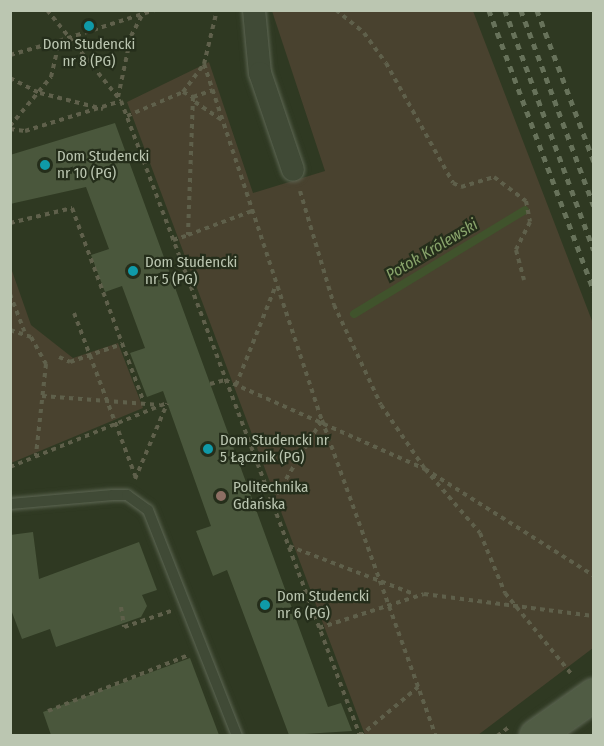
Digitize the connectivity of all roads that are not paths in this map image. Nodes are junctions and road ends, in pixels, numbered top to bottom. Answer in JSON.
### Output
{"nodes":[{"id":1,"x":254,"y":10,"type":"edge"},
{"id":2,"x":293,"y":171,"type":"road end"},
{"id":3,"x":10,"y":504,"type":"edge"},
{"id":4,"x":584,"y":686,"type":"edge"},
{"id":5,"x":237,"y":735,"type":"edge"},
{"id":6,"x":536,"y":735,"type":"edge"}],
"edges":[{"from":1,"to":2,"type":"street"},
{"from":3,"to":5,"type":"lane"},
{"from":4,"to":6,"type":"main road"}]}
